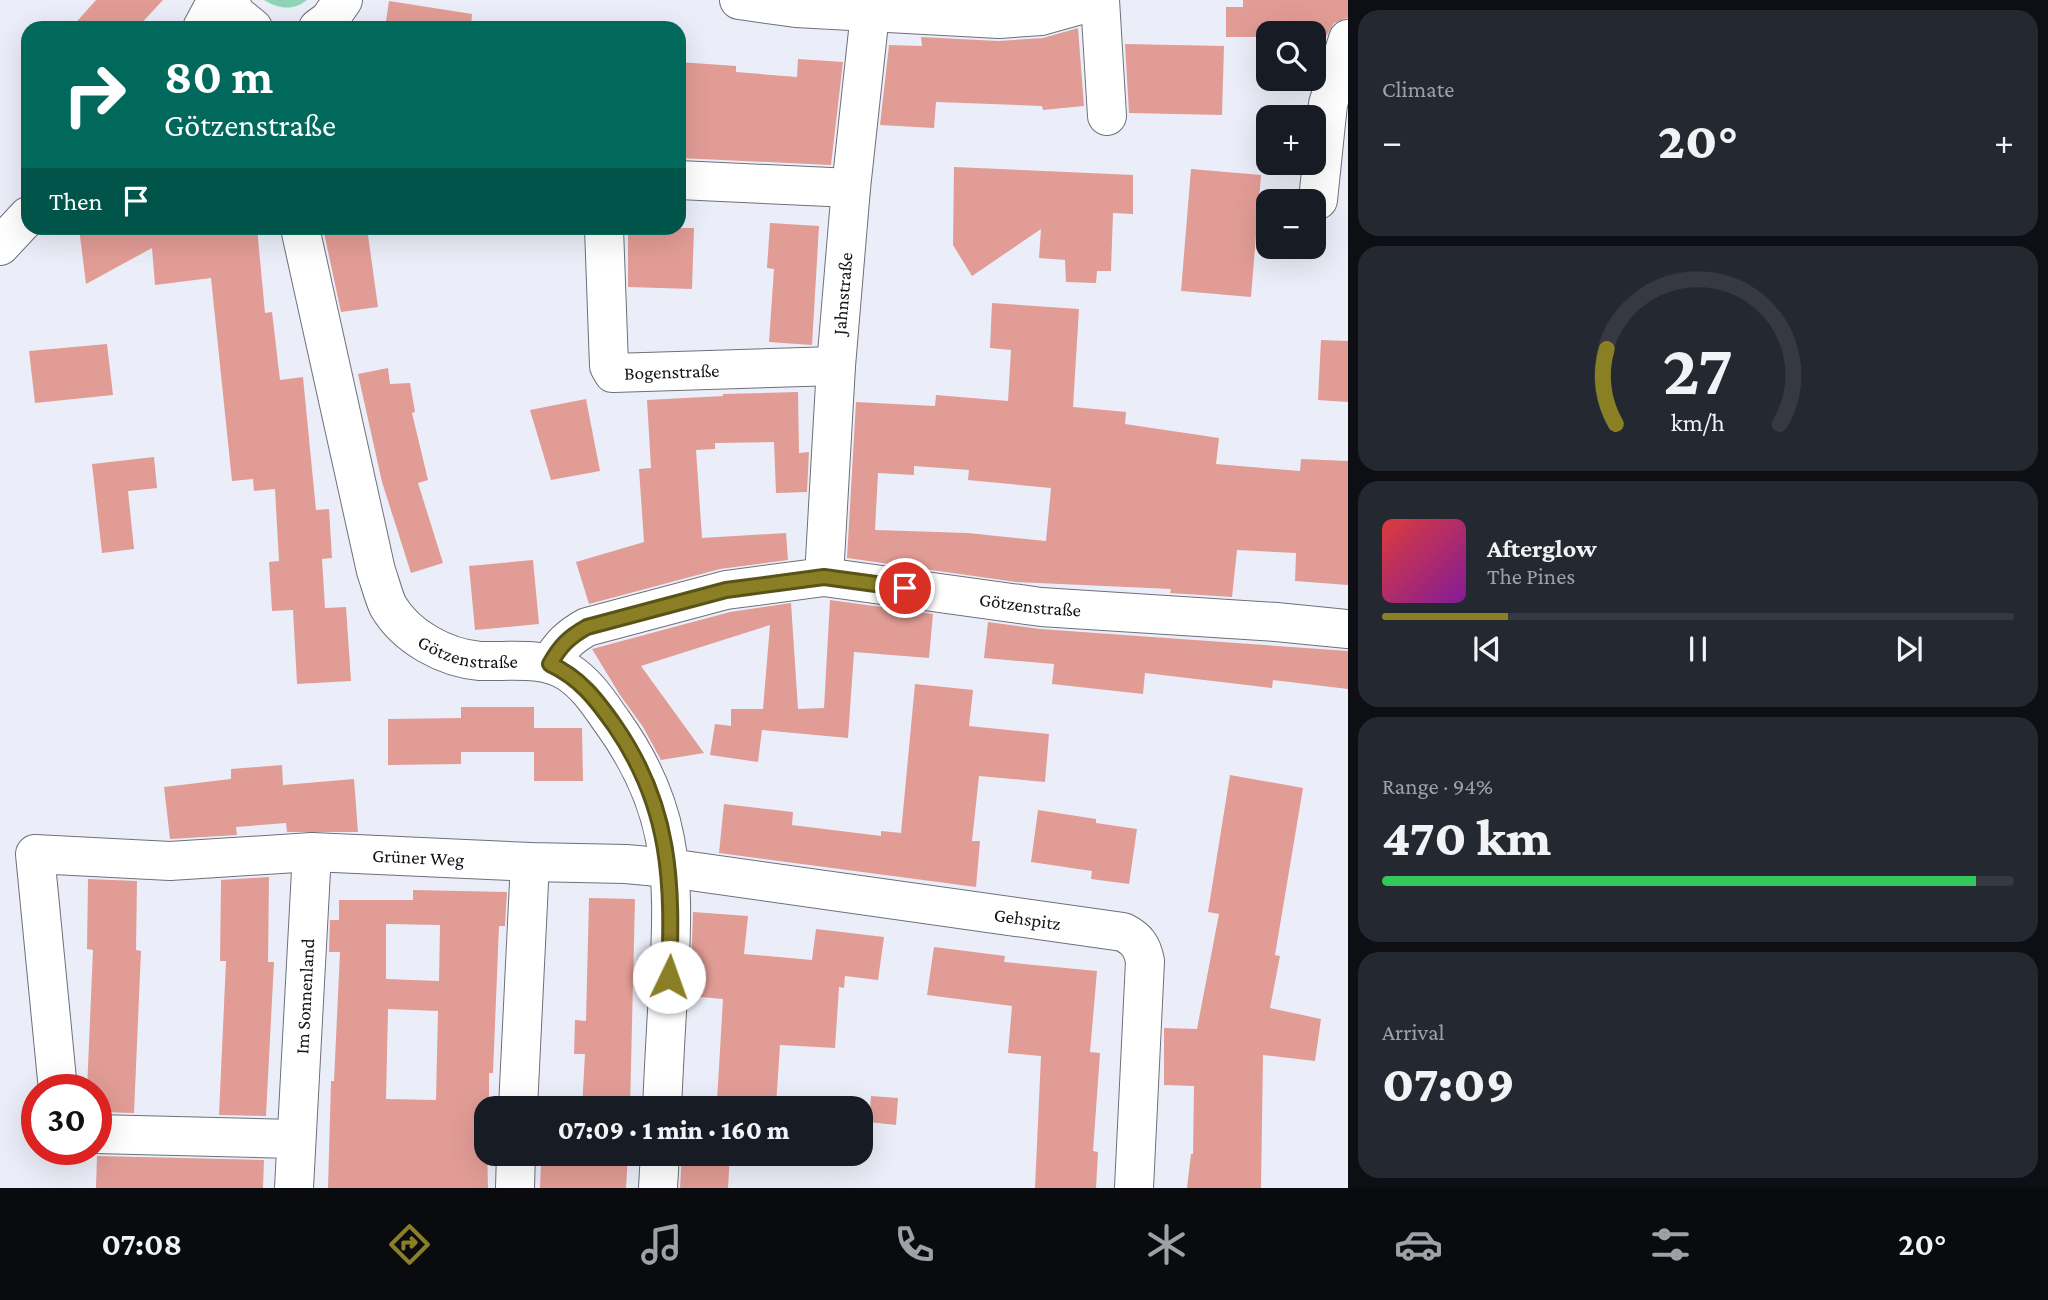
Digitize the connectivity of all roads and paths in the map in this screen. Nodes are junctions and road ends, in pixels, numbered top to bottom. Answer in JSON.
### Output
{"nodes":[{"id":1,"x":217,"y":0,"type":"edge"},
{"id":2,"x":228,"y":0,"type":"edge"},
{"id":3,"x":343,"y":0,"type":"edge"},
{"id":4,"x":738,"y":0,"type":"edge"},
{"id":5,"x":1099,"y":0,"type":"edge"},
{"id":6,"x":870,"y":13,"type":"junction"},
{"id":7,"x":206,"y":21,"type":"edge"},
{"id":8,"x":244,"y":21,"type":"edge"},
{"id":9,"x":328,"y":21,"type":"edge"},
{"id":10,"x":1348,"y":39,"type":"edge"},
{"id":11,"x":1107,"y":116,"type":"dead end"},
{"id":12,"x":686,"y":180,"type":"edge"},
{"id":13,"x":851,"y":188,"type":"junction"},
{"id":14,"x":1319,"y":189,"type":"edge"},
{"id":15,"x":21,"y":224,"type":"edge"},
{"id":16,"x":302,"y":235,"type":"edge"},
{"id":17,"x":604,"y":235,"type":"edge"},
{"id":18,"x":0,"y":246,"type":"edge"},
{"id":19,"x":836,"y":366,"type":"junction"},
{"id":20,"x":824,"y":577,"type":"junction"},
{"id":21,"x":1348,"y":629,"type":"edge"},
{"id":22,"x":550,"y":664,"type":"junction"},
{"id":23,"x":312,"y":852,"type":"junction"},
{"id":24,"x":530,"y":862,"type":"junction"},
{"id":25,"x":669,"y":868,"type":"junction"},
{"id":26,"x":56,"y":1074,"type":"edge"},
{"id":27,"x":519,"y":1096,"type":"edge"},
{"id":28,"x":663,"y":1096,"type":"edge"},
{"id":29,"x":112,"y":1134,"type":"edge"},
{"id":30,"x":295,"y":1139,"type":"junction"},
{"id":31,"x":516,"y":1166,"type":"edge"},
{"id":32,"x":659,"y":1166,"type":"edge"},
{"id":33,"x":294,"y":1188,"type":"edge"},
{"id":34,"x":515,"y":1188,"type":"edge"},
{"id":35,"x":658,"y":1188,"type":"edge"},
{"id":36,"x":1134,"y":1188,"type":"edge"}],
"edges":[{"from":1,"to":7,"type":"street"},
{"from":2,"to":8,"type":"street"},
{"from":3,"to":9,"type":"street"},
{"from":4,"to":6,"type":"street"},
{"from":5,"to":6,"type":"street"},
{"from":5,"to":11,"type":"street"},
{"from":6,"to":13,"type":"street","name":"Jahnstraße"},
{"from":10,"to":14,"type":"street"},
{"from":12,"to":13,"type":"street"},
{"from":13,"to":19,"type":"street","name":"Jahnstraße"},
{"from":15,"to":18,"type":"street"},
{"from":16,"to":22,"type":"street","name":"Götzenstraße"},
{"from":17,"to":19,"type":"street","name":"Bogenstraße"},
{"from":19,"to":20,"type":"street","name":"Jahnstraße"},
{"from":20,"to":21,"type":"street","name":"Götzenstraße"},
{"from":20,"to":22,"type":"street","name":"Götzenstraße"},
{"from":22,"to":25,"type":"street"},
{"from":23,"to":24,"type":"street","name":"Grüner Weg"},
{"from":23,"to":26,"type":"street","name":"Grüner Weg"},
{"from":23,"to":30,"type":"street","name":"Im Sonnenland"},
{"from":24,"to":25,"type":"street","name":"Grüner Weg"},
{"from":24,"to":27,"type":"street"},
{"from":25,"to":28,"type":"street"},
{"from":25,"to":36,"type":"street","name":"Gehspitz"},
{"from":29,"to":30,"type":"street"},
{"from":30,"to":33,"type":"street","name":"Im Sonnenland"},
{"from":31,"to":34,"type":"street"},
{"from":32,"to":35,"type":"street"}]}
